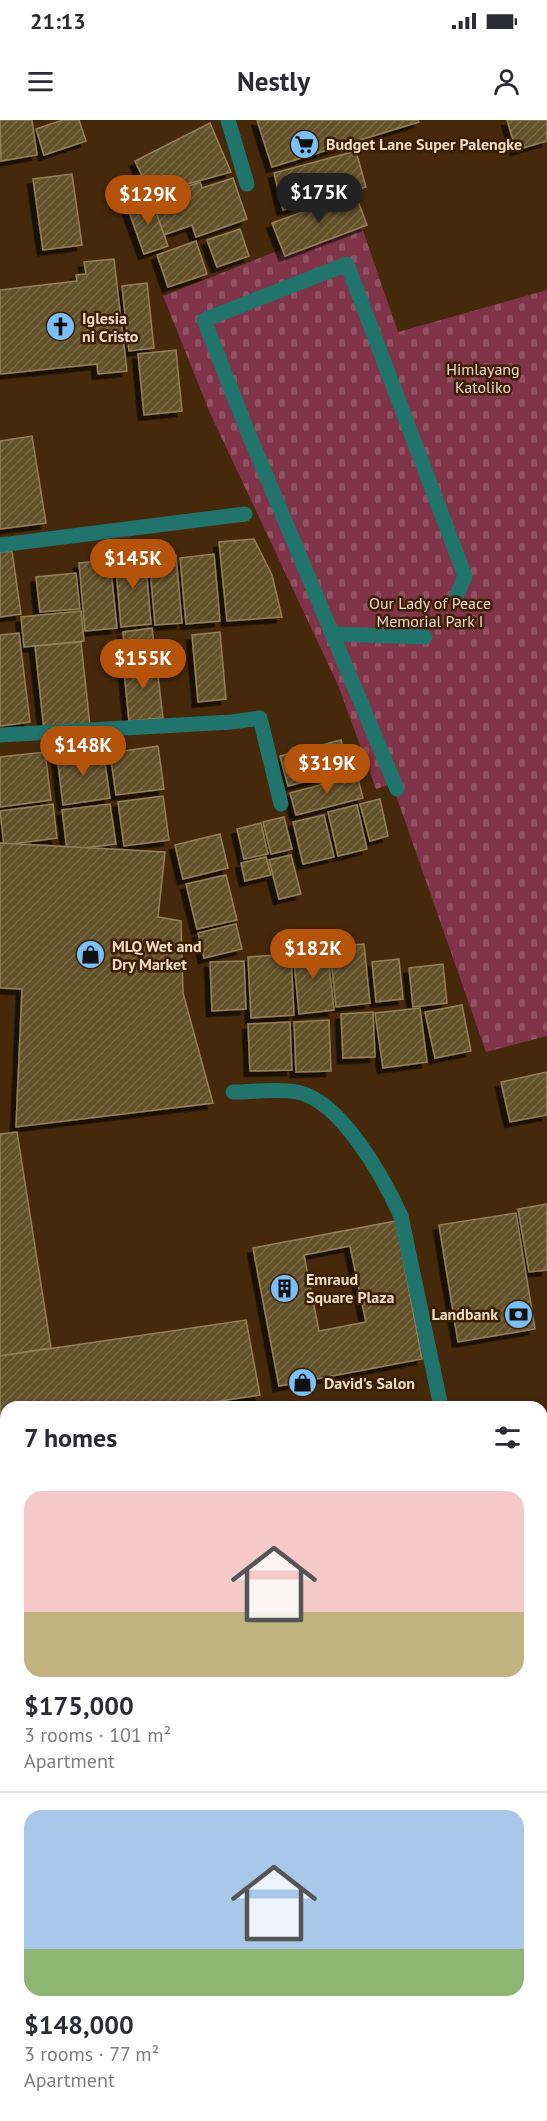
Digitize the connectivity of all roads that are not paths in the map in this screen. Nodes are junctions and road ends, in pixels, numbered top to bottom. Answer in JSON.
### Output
{"nodes":[{"id":1,"x":228,"y":120,"type":"edge"},
{"id":2,"x":247,"y":184,"type":"dead end"},
{"id":3,"x":245,"y":514,"type":"dead end"},
{"id":4,"x":0,"y":545,"type":"edge"},
{"id":5,"x":457,"y":595,"type":"dead end"},
{"id":6,"x":334,"y":634,"type":"junction"},
{"id":7,"x":425,"y":637,"type":"dead end"},
{"id":8,"x":0,"y":735,"type":"edge"},
{"id":9,"x":397,"y":789,"type":"dead end"},
{"id":10,"x":281,"y":804,"type":"dead end"},
{"id":11,"x":232,"y":1092,"type":"dead end"},
{"id":12,"x":440,"y":1401,"type":"edge"}],
"edges":[{"from":1,"to":2,"type":"street"},
{"from":3,"to":4,"type":"street"},
{"from":5,"to":6,"type":"street"},
{"from":6,"to":7,"type":"street"},
{"from":6,"to":9,"type":"street"},
{"from":8,"to":10,"type":"street"},
{"from":11,"to":12,"type":"street"}]}
